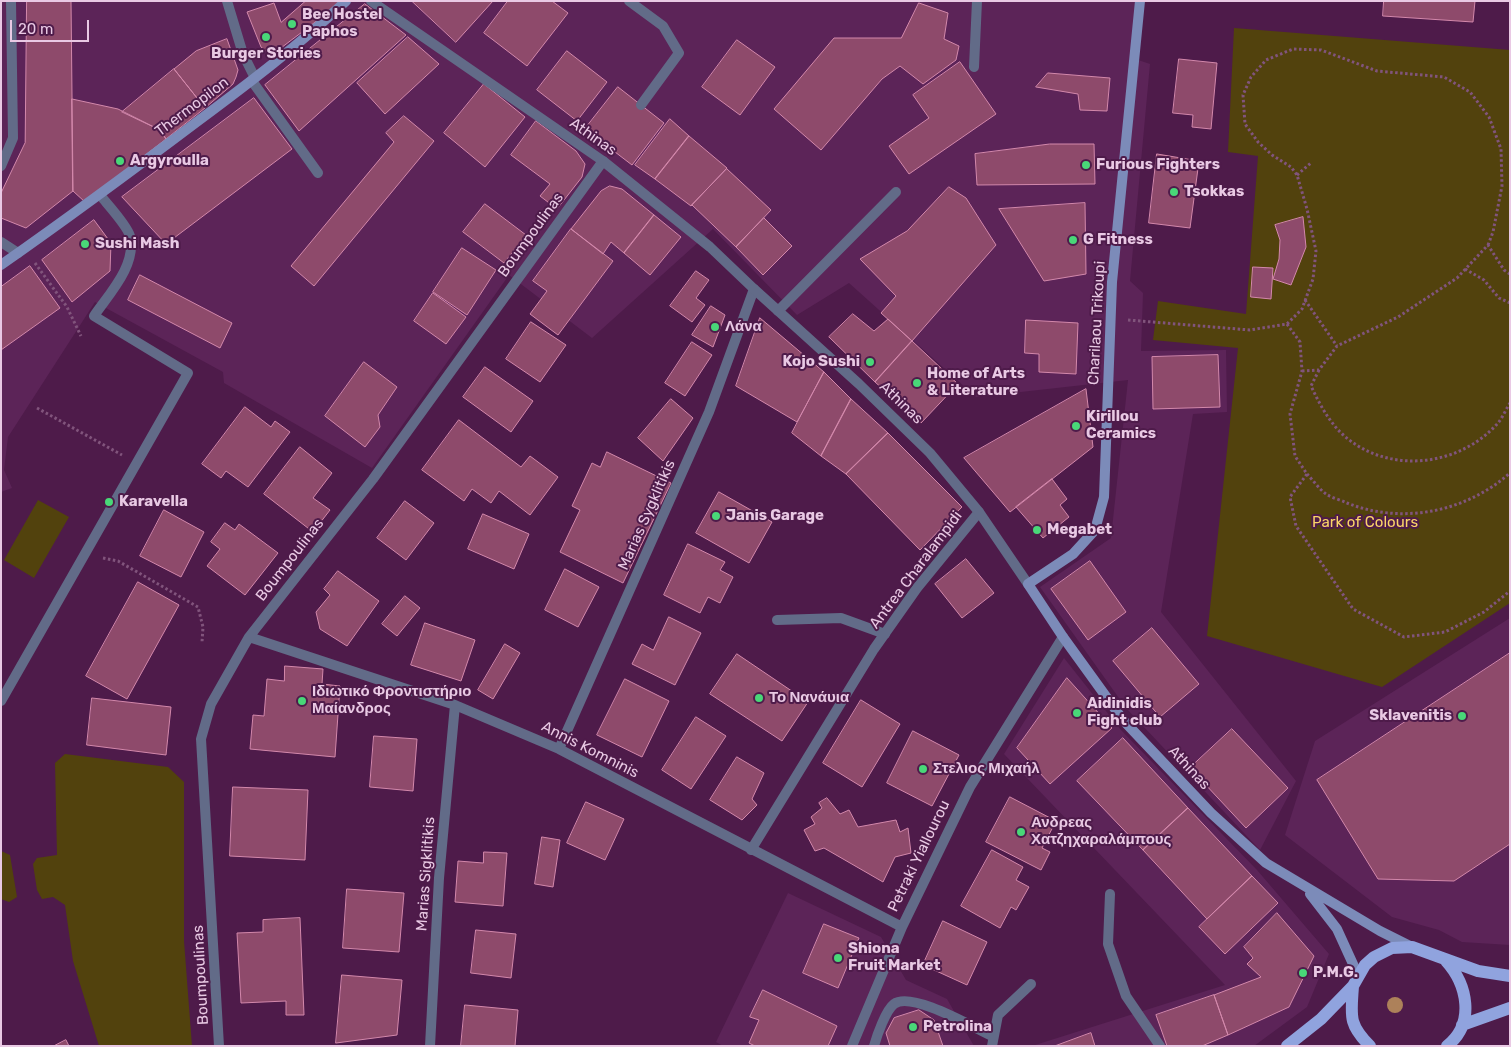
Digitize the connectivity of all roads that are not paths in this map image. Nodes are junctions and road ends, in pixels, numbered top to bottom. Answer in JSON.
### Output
{"nodes":[{"id":1,"x":11,"y":1,"type":"edge"},
{"id":2,"x":227,"y":1,"type":"edge"},
{"id":3,"x":346,"y":1,"type":"edge"},
{"id":4,"x":371,"y":1,"type":"edge"},
{"id":5,"x":629,"y":1,"type":"edge"},
{"id":6,"x":977,"y":1,"type":"edge"},
{"id":7,"x":1140,"y":1,"type":"edge"},
{"id":8,"x":974,"y":67,"type":"dead end"},
{"id":9,"x":253,"y":79,"type":"junction"},
{"id":10,"x":641,"y":105,"type":"dead end"},
{"id":11,"x":603,"y":161,"type":"junction"},
{"id":12,"x":1,"y":166,"type":"edge"},
{"id":13,"x":318,"y":173,"type":"dead end"},
{"id":14,"x":896,"y":192,"type":"dead end"},
{"id":15,"x":100,"y":195,"type":"junction"},
{"id":16,"x":1,"y":242,"type":"edge"},
{"id":17,"x":21,"y":251,"type":"junction"},
{"id":18,"x":1,"y":265,"type":"edge"},
{"id":19,"x":754,"y":289,"type":"junction"},
{"id":20,"x":778,"y":311,"type":"junction"},
{"id":21,"x":979,"y":512,"type":"junction"},
{"id":22,"x":1028,"y":584,"type":"junction"},
{"id":23,"x":777,"y":620,"type":"dead end"},
{"id":24,"x":885,"y":634,"type":"junction"},
{"id":25,"x":249,"y":637,"type":"junction"},
{"id":26,"x":1063,"y":637,"type":"junction"},
{"id":27,"x":1,"y":701,"type":"edge"},
{"id":28,"x":455,"y":705,"type":"junction"},
{"id":29,"x":559,"y":749,"type":"junction"},
{"id":30,"x":751,"y":850,"type":"junction"},
{"id":31,"x":1306,"y":889,"type":"junction"},
{"id":32,"x":1110,"y":894,"type":"dead end"},
{"id":33,"x":902,"y":927,"type":"junction"},
{"id":34,"x":1412,"y":947,"type":"junction"},
{"id":35,"x":1442,"y":957,"type":"junction"},
{"id":36,"x":1510,"y":976,"type":"edge"},
{"id":37,"x":1356,"y":981,"type":"junction"},
{"id":38,"x":1031,"y":984,"type":"dead end"},
{"id":39,"x":1510,"y":1008,"type":"edge"},
{"id":40,"x":1462,"y":1025,"type":"junction"},
{"id":41,"x":992,"y":1041,"type":"edge"},
{"id":42,"x":1451,"y":1044,"type":"edge"},
{"id":43,"x":219,"y":1046,"type":"edge"},
{"id":44,"x":430,"y":1046,"type":"edge"},
{"id":45,"x":852,"y":1046,"type":"edge"},
{"id":46,"x":874,"y":1046,"type":"edge"},
{"id":47,"x":1160,"y":1046,"type":"edge"},
{"id":48,"x":1287,"y":1046,"type":"edge"},
{"id":49,"x":1370,"y":1046,"type":"edge"}],
"edges":[{"from":1,"to":12,"type":"street"},
{"from":2,"to":9,"type":"street"},
{"from":3,"to":9,"type":"main road","name":"Thermopilon"},
{"from":4,"to":11,"type":"street","name":"Athinas"},
{"from":5,"to":10,"type":"street"},
{"from":6,"to":8,"type":"street"},
{"from":7,"to":22,"type":"main road","name":"Charilaou Trikoupi"},
{"from":9,"to":13,"type":"street"},
{"from":9,"to":15,"type":"main road","name":"Thermopilon"},
{"from":11,"to":19,"type":"street","name":"Athinas"},
{"from":11,"to":25,"type":"street","name":"Boumpoulinas"},
{"from":14,"to":20,"type":"street"},
{"from":15,"to":17,"type":"main road","name":"Thermopilon"},
{"from":15,"to":27,"type":"street"},
{"from":16,"to":17,"type":"street"},
{"from":17,"to":18,"type":"main road","name":"Thermopilon"},
{"from":19,"to":20,"type":"street","name":"Athinas"},
{"from":19,"to":29,"type":"street","name":"Marias Sygklitikis"},
{"from":20,"to":21,"type":"street","name":"Athinas"},
{"from":21,"to":22,"type":"street","name":"Athinas"},
{"from":21,"to":24,"type":"street","name":"Antrea Charalampidi"},
{"from":22,"to":26,"type":"main road","name":"Athinas"},
{"from":23,"to":24,"type":"street"},
{"from":24,"to":30,"type":"street","name":"Antrea Charalampidi"},
{"from":25,"to":28,"type":"street","name":"Annis Komninis"},
{"from":25,"to":43,"type":"street","name":"Boumpoulinas"},
{"from":26,"to":31,"type":"main road","name":"Athinas"},
{"from":26,"to":33,"type":"street","name":"Petraki Yiallourou"},
{"from":28,"to":29,"type":"street","name":"Annis Komninis"},
{"from":28,"to":44,"type":"street","name":"Marias Sigklitikis"},
{"from":29,"to":30,"type":"street","name":"Annis Komninis"},
{"from":30,"to":33,"type":"street","name":"Annis Komninis"},
{"from":31,"to":34,"type":"main road","name":"Athinas"},
{"from":31,"to":37,"type":"main road","name":"Athinas"},
{"from":32,"to":47,"type":"street"},
{"from":33,"to":45,"type":"street","name":"Petraki Yiallourou"},
{"from":34,"to":35,"type":"main road"},
{"from":34,"to":37,"type":"main road"},
{"from":35,"to":36,"type":"main road"},
{"from":35,"to":40,"type":"main road"},
{"from":37,"to":48,"type":"main road"},
{"from":37,"to":49,"type":"main road"},
{"from":38,"to":41,"type":"street"},
{"from":39,"to":40,"type":"main road"},
{"from":40,"to":42,"type":"main road"},
{"from":41,"to":46,"type":"street"}]}
